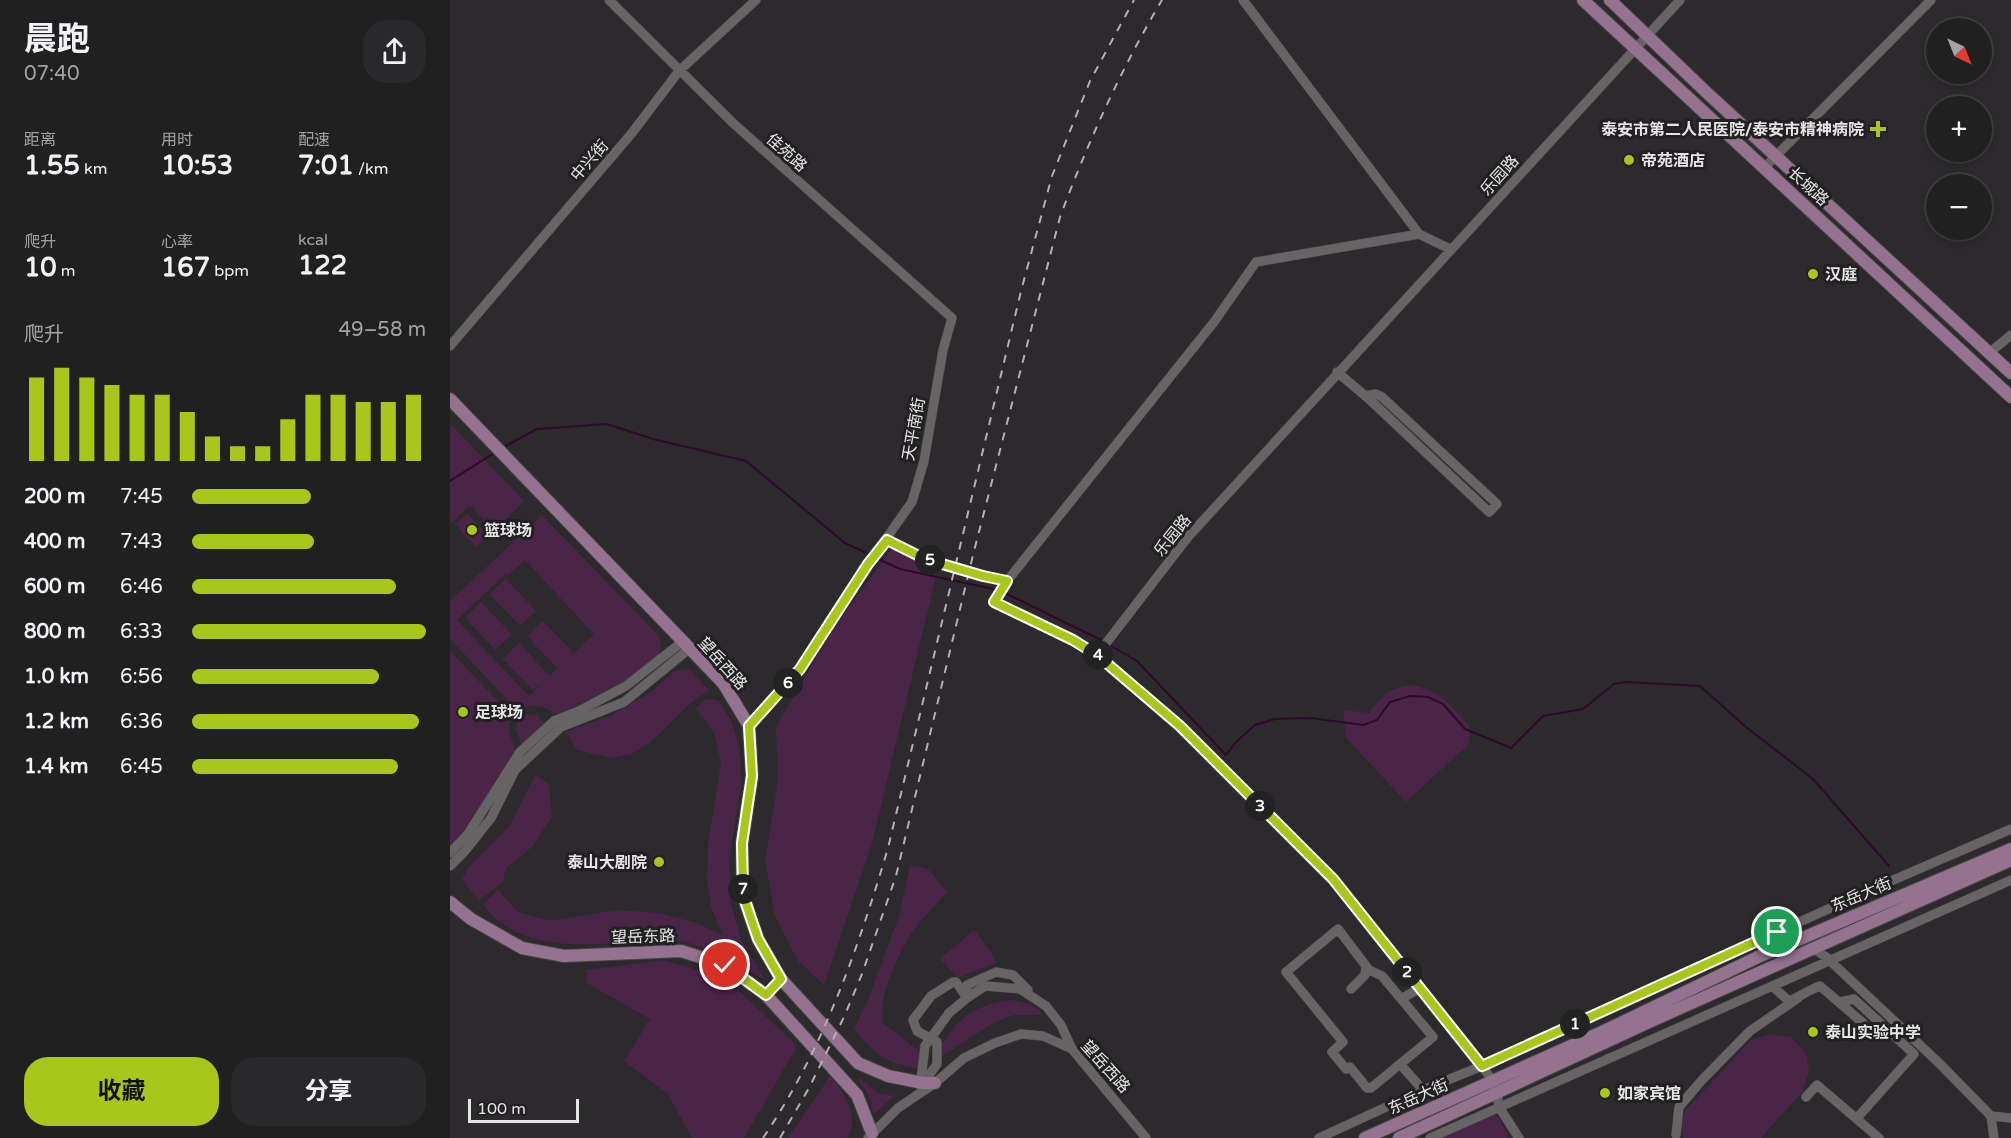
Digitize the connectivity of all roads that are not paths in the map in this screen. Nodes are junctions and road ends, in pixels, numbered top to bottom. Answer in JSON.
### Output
{"nodes":[{"id":1,"x":609,"y":0,"type":"edge"},
{"id":2,"x":756,"y":0,"type":"edge"},
{"id":3,"x":1243,"y":0,"type":"edge"},
{"id":4,"x":1583,"y":0,"type":"edge"},
{"id":5,"x":1611,"y":0,"type":"edge"},
{"id":6,"x":1680,"y":0,"type":"edge"},
{"id":7,"x":1932,"y":0,"type":"edge"},
{"id":8,"x":1647,"y":34,"type":"junction"},
{"id":9,"x":1635,"y":48,"type":"junction"},
{"id":10,"x":679,"y":71,"type":"junction"},
{"id":11,"x":1776,"y":157,"type":"junction"},
{"id":12,"x":1765,"y":167,"type":"junction"},
{"id":13,"x":1419,"y":234,"type":"junction"},
{"id":14,"x":1450,"y":249,"type":"junction"},
{"id":15,"x":952,"y":318,"type":"joint"},
{"id":16,"x":2009,"y":342,"type":"edge"},
{"id":17,"x":450,"y":346,"type":"edge"},
{"id":18,"x":1988,"y":354,"type":"junction"},
{"id":19,"x":1337,"y":372,"type":"junction"},
{"id":20,"x":2011,"y":373,"type":"edge"},
{"id":21,"x":1365,"y":396,"type":"junction"},
{"id":22,"x":2011,"y":397,"type":"edge"},
{"id":23,"x":450,"y":399,"type":"edge"},
{"id":24,"x":887,"y":540,"type":"junction"},
{"id":25,"x":1006,"y":584,"type":"junction"},
{"id":26,"x":685,"y":646,"type":"junction"},
{"id":27,"x":1099,"y":652,"type":"junction"},
{"id":28,"x":749,"y":726,"type":"junction"},
{"id":29,"x":2011,"y":829,"type":"edge"},
{"id":30,"x":2011,"y":849,"type":"edge"},
{"id":31,"x":450,"y":853,"type":"edge"},
{"id":32,"x":2011,"y":860,"type":"edge"},
{"id":33,"x":450,"y":866,"type":"edge"},
{"id":34,"x":2011,"y":880,"type":"edge"},
{"id":35,"x":450,"y":902,"type":"edge"},
{"id":36,"x":1813,"y":948,"type":"junction"},
{"id":37,"x":1830,"y":960,"type":"junction"},
{"id":38,"x":1366,"y":966,"type":"junction"},
{"id":39,"x":781,"y":979,"type":"junction"},
{"id":40,"x":1772,"y":986,"type":"junction"},
{"id":41,"x":1420,"y":988,"type":"junction"},
{"id":42,"x":1351,"y":989,"type":"dead end"},
{"id":43,"x":766,"y":995,"type":"junction"},
{"id":44,"x":967,"y":998,"type":"junction"},
{"id":45,"x":1401,"y":999,"type":"junction"},
{"id":46,"x":1793,"y":1000,"type":"junction"},
{"id":47,"x":1040,"y":1002,"type":"junction"},
{"id":48,"x":1840,"y":1002,"type":"junction"},
{"id":49,"x":1863,"y":1023,"type":"dead end"},
{"id":50,"x":931,"y":1038,"type":"junction"},
{"id":51,"x":1072,"y":1049,"type":"junction"},
{"id":52,"x":1400,"y":1064,"type":"junction"},
{"id":53,"x":1482,"y":1066,"type":"junction"},
{"id":54,"x":1492,"y":1080,"type":"junction"},
{"id":55,"x":925,"y":1087,"type":"junction"},
{"id":56,"x":1423,"y":1090,"type":"junction"},
{"id":57,"x":1497,"y":1094,"type":"junction"},
{"id":58,"x":1806,"y":1097,"type":"dead end"},
{"id":59,"x":1499,"y":1107,"type":"junction"},
{"id":60,"x":1991,"y":1116,"type":"junction"},
{"id":61,"x":1857,"y":1118,"type":"junction"},
{"id":62,"x":2011,"y":1118,"type":"edge"},
{"id":63,"x":1676,"y":1135,"type":"dead end"},
{"id":64,"x":870,"y":1136,"type":"edge"},
{"id":65,"x":1146,"y":1138,"type":"edge"},
{"id":66,"x":1320,"y":1138,"type":"edge"},
{"id":67,"x":1365,"y":1138,"type":"edge"},
{"id":68,"x":1399,"y":1138,"type":"edge"},
{"id":69,"x":1430,"y":1138,"type":"edge"},
{"id":70,"x":1519,"y":1138,"type":"edge"},
{"id":71,"x":1879,"y":1138,"type":"edge"},
{"id":72,"x":1994,"y":1138,"type":"edge"}],
"edges":[{"from":1,"to":10,"type":"street","name":"佳苑路"},
{"from":2,"to":10,"type":"street","name":"中兴街"},
{"from":3,"to":13,"type":"street"},
{"from":4,"to":9,"type":"main road","name":"长城路"},
{"from":5,"to":8,"type":"main road","name":"长城路"},
{"from":6,"to":8,"type":"street","name":"乐园路"},
{"from":7,"to":11,"type":"street"},
{"from":8,"to":9,"type":"street","name":"乐园路"},
{"from":8,"to":11,"type":"main road","name":"长城路"},
{"from":9,"to":12,"type":"main road","name":"长城路"},
{"from":9,"to":14,"type":"street","name":"乐园路"},
{"from":10,"to":15,"type":"street","name":"佳苑路"},
{"from":10,"to":17,"type":"street","name":"中兴街"},
{"from":11,"to":12,"type":"street"},
{"from":11,"to":18,"type":"main road","name":"长城路"},
{"from":12,"to":22,"type":"main road","name":"长城路"},
{"from":13,"to":14,"type":"street"},
{"from":13,"to":25,"type":"street"},
{"from":14,"to":19,"type":"street","name":"乐园路"},
{"from":15,"to":24,"type":"street","name":"天平南街"},
{"from":16,"to":18,"type":"street"},
{"from":18,"to":20,"type":"main road","name":"长城路"},
{"from":19,"to":21,"type":"street"},
{"from":19,"to":27,"type":"street","name":"乐园路"},
{"from":21,"to":21,"type":"street"},
{"from":23,"to":26,"type":"main road","name":"望岳西路"},
{"from":24,"to":25,"type":"street"},
{"from":24,"to":28,"type":"street","name":"天平南街"},
{"from":25,"to":27,"type":"street"},
{"from":26,"to":28,"type":"main road","name":"望岳西路"},
{"from":26,"to":31,"type":"street"},
{"from":26,"to":33,"type":"street"},
{"from":27,"to":41,"type":"street"},
{"from":28,"to":39,"type":"main road","name":"望岳西路"},
{"from":29,"to":53,"type":"street"},
{"from":30,"to":54,"type":"main road","name":"东岳大街"},
{"from":32,"to":36,"type":"main road","name":"东岳大街"},
{"from":34,"to":37,"type":"street"},
{"from":35,"to":43,"type":"main road","name":"望岳东路"},
{"from":36,"to":37,"type":"street"},
{"from":36,"to":57,"type":"main road","name":"东岳大街"},
{"from":37,"to":40,"type":"street"},
{"from":37,"to":60,"type":"street"},
{"from":38,"to":42,"type":"street"},
{"from":38,"to":45,"type":"street"},
{"from":38,"to":52,"type":"street"},
{"from":39,"to":43,"type":"main road"},
{"from":39,"to":55,"type":"main road","name":"望岳西路"},
{"from":40,"to":46,"type":"street"},
{"from":40,"to":59,"type":"street"},
{"from":41,"to":45,"type":"street"},
{"from":41,"to":53,"type":"street"},
{"from":43,"to":64,"type":"main road","name":"望岳东路"},
{"from":44,"to":47,"type":"street"},
{"from":44,"to":47,"type":"street"},
{"from":44,"to":50,"type":"street"},
{"from":44,"to":50,"type":"street"},
{"from":45,"to":52,"type":"street"},
{"from":46,"to":48,"type":"street"},
{"from":46,"to":63,"type":"street"},
{"from":47,"to":51,"type":"street"},
{"from":48,"to":49,"type":"street"},
{"from":48,"to":61,"type":"street"},
{"from":50,"to":55,"type":"street"},
{"from":51,"to":55,"type":"street","name":"望岳西路"},
{"from":51,"to":65,"type":"street","name":"望岳西路"},
{"from":52,"to":56,"type":"street"},
{"from":53,"to":54,"type":"street"},
{"from":53,"to":56,"type":"street"},
{"from":54,"to":57,"type":"street"},
{"from":54,"to":67,"type":"main road","name":"东岳大街"},
{"from":55,"to":64,"type":"street","name":"望岳西路"},
{"from":56,"to":66,"type":"street"},
{"from":57,"to":59,"type":"street"},
{"from":57,"to":68,"type":"main road","name":"东岳大街"},
{"from":58,"to":61,"type":"street"},
{"from":59,"to":69,"type":"street"},
{"from":59,"to":70,"type":"street"},
{"from":60,"to":62,"type":"street"},
{"from":60,"to":72,"type":"street"},
{"from":61,"to":71,"type":"street"}]}
